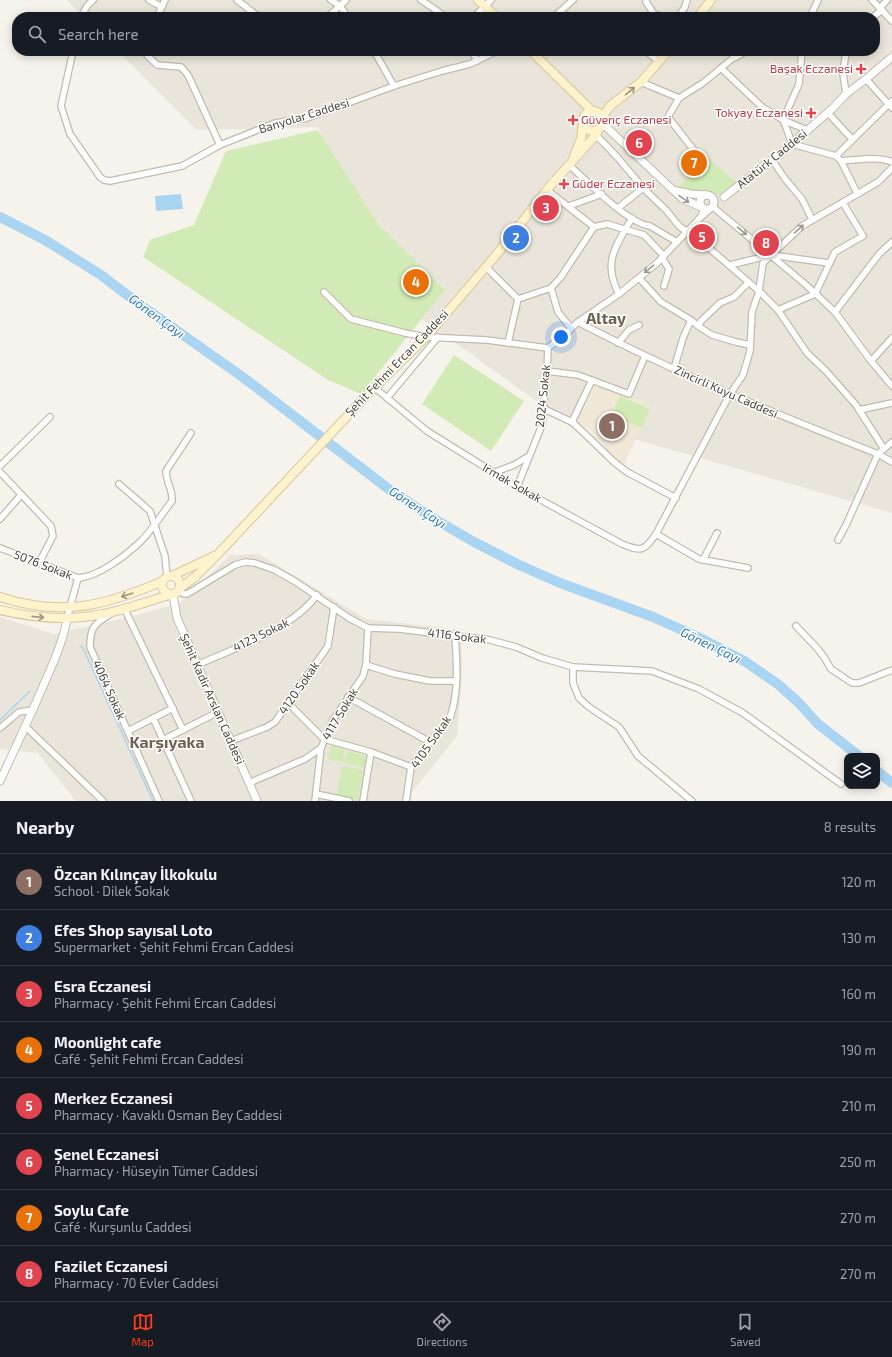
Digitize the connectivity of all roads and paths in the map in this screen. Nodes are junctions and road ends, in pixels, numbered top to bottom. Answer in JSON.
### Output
{"nodes":[{"id":1,"x":93,"y":0,"type":"edge"},
{"id":2,"x":149,"y":0,"type":"edge"},
{"id":3,"x":166,"y":0,"type":"edge"},
{"id":4,"x":237,"y":0,"type":"edge"},
{"id":5,"x":331,"y":0,"type":"edge"},
{"id":6,"x":346,"y":0,"type":"edge"},
{"id":7,"x":421,"y":0,"type":"edge"},
{"id":8,"x":478,"y":0,"type":"edge"},
{"id":9,"x":492,"y":0,"type":"edge"},
{"id":10,"x":646,"y":0,"type":"edge"},
{"id":11,"x":686,"y":0,"type":"edge"},
{"id":12,"x":711,"y":0,"type":"edge"},
{"id":13,"x":818,"y":0,"type":"edge"},
{"id":14,"x":872,"y":0,"type":"edge"},
{"id":15,"x":887,"y":0,"type":"edge"},
{"id":16,"x":569,"y":1,"type":"edge"},
{"id":17,"x":340,"y":6,"type":"junction"},
{"id":18,"x":484,"y":6,"type":"junction"},
{"id":19,"x":162,"y":8,"type":"junction"},
{"id":20,"x":881,"y":9,"type":"junction"},
{"id":21,"x":84,"y":12,"type":"edge"},
{"id":22,"x":160,"y":12,"type":"edge"},
{"id":23,"x":253,"y":12,"type":"edge"},
{"id":24,"x":333,"y":12,"type":"edge"},
{"id":25,"x":344,"y":12,"type":"edge"},
{"id":26,"x":439,"y":12,"type":"edge"},
{"id":27,"x":479,"y":12,"type":"edge"},
{"id":28,"x":491,"y":12,"type":"edge"},
{"id":29,"x":560,"y":12,"type":"edge"},
{"id":30,"x":651,"y":12,"type":"edge"},
{"id":31,"x":682,"y":12,"type":"edge"},
{"id":32,"x":702,"y":12,"type":"edge"},
{"id":33,"x":812,"y":12,"type":"edge"},
{"id":34,"x":878,"y":12,"type":"edge"},
{"id":35,"x":892,"y":21,"type":"edge"},
{"id":36,"x":72,"y":56,"type":"edge"},
{"id":37,"x":148,"y":56,"type":"edge"},
{"id":38,"x":377,"y":56,"type":"edge"},
{"id":39,"x":474,"y":56,"type":"edge"},
{"id":40,"x":486,"y":56,"type":"edge"},
{"id":41,"x":536,"y":56,"type":"edge"},
{"id":42,"x":652,"y":56,"type":"edge"},
{"id":43,"x":664,"y":56,"type":"edge"},
{"id":44,"x":739,"y":56,"type":"edge"},
{"id":45,"x":802,"y":56,"type":"edge"},
{"id":46,"x":845,"y":56,"type":"edge"},
{"id":47,"x":892,"y":57,"type":"edge"},
{"id":48,"x":476,"y":61,"type":"junction"},
{"id":49,"x":659,"y":62,"type":"junction"},
{"id":50,"x":722,"y":69,"type":"junction"},
{"id":51,"x":866,"y":79,"type":"junction"},
{"id":52,"x":641,"y":82,"type":"junction"},
{"id":53,"x":394,"y":86,"type":"junction"},
{"id":54,"x":846,"y":94,"type":"junction"},
{"id":55,"x":576,"y":95,"type":"junction"},
{"id":56,"x":679,"y":98,"type":"junction"},
{"id":57,"x":891,"y":104,"type":"edge"},
{"id":58,"x":592,"y":111,"type":"junction"},
{"id":59,"x":828,"y":113,"type":"junction"},
{"id":60,"x":584,"y":119,"type":"junction"},
{"id":61,"x":783,"y":120,"type":"junction"},
{"id":62,"x":601,"y":123,"type":"junction"},
{"id":63,"x":807,"y":130,"type":"junction"},
{"id":64,"x":596,"y":135,"type":"junction"},
{"id":65,"x":852,"y":140,"type":"junction"},
{"id":66,"x":792,"y":144,"type":"junction"},
{"id":67,"x":220,"y":145,"type":"junction"},
{"id":68,"x":836,"y":156,"type":"junction"},
{"id":69,"x":700,"y":158,"type":"dead end"},
{"id":70,"x":772,"y":160,"type":"junction"},
{"id":71,"x":841,"y":161,"type":"junction"},
{"id":72,"x":892,"y":162,"type":"edge"},
{"id":73,"x":569,"y":165,"type":"junction"},
{"id":74,"x":892,"y":168,"type":"edge"},
{"id":75,"x":644,"y":188,"type":"junction"},
{"id":76,"x":547,"y":190,"type":"junction"},
{"id":77,"x":673,"y":190,"type":"junction"},
{"id":78,"x":857,"y":193,"type":"junction"},
{"id":79,"x":602,"y":194,"type":"junction"},
{"id":80,"x":709,"y":195,"type":"junction"},
{"id":81,"x":724,"y":197,"type":"junction"},
{"id":82,"x":843,"y":203,"type":"junction"},
{"id":83,"x":569,"y":206,"type":"junction"},
{"id":84,"x":709,"y":207,"type":"junction"},
{"id":85,"x":618,"y":208,"type":"junction"},
{"id":86,"x":632,"y":218,"type":"junction"},
{"id":87,"x":812,"y":219,"type":"junction"},
{"id":88,"x":594,"y":227,"type":"junction"},
{"id":89,"x":625,"y":230,"type":"junction"},
{"id":90,"x":688,"y":231,"type":"junction"},
{"id":91,"x":677,"y":242,"type":"junction"},
{"id":92,"x":892,"y":242,"type":"edge"},
{"id":93,"x":771,"y":256,"type":"junction"},
{"id":94,"x":663,"y":257,"type":"junction"},
{"id":95,"x":829,"y":264,"type":"junction"},
{"id":96,"x":730,"y":265,"type":"junction"},
{"id":97,"x":486,"y":267,"type":"junction"},
{"id":98,"x":639,"y":278,"type":"junction"},
{"id":99,"x":748,"y":283,"type":"junction"},
{"id":100,"x":664,"y":286,"type":"dead end"},
{"id":101,"x":551,"y":288,"type":"junction"},
{"id":102,"x":759,"y":291,"type":"junction"},
{"id":103,"x":324,"y":292,"type":"dead end"},
{"id":104,"x":619,"y":294,"type":"junction"},
{"id":105,"x":815,"y":294,"type":"junction"},
{"id":106,"x":518,"y":299,"type":"junction"},
{"id":107,"x":778,"y":310,"type":"junction"},
{"id":108,"x":835,"y":312,"type":"junction"},
{"id":109,"x":691,"y":320,"type":"junction"},
{"id":110,"x":578,"y":322,"type":"junction"},
{"id":111,"x":639,"y":325,"type":"dead end"},
{"id":112,"x":698,"y":326,"type":"junction"},
{"id":113,"x":571,"y":328,"type":"junction"},
{"id":114,"x":426,"y":336,"type":"junction"},
{"id":115,"x":438,"y":338,"type":"junction"},
{"id":116,"x":892,"y":338,"type":"edge"},
{"id":117,"x":508,"y":343,"type":"junction"},
{"id":118,"x":618,"y":343,"type":"junction"},
{"id":119,"x":750,"y":345,"type":"junction"},
{"id":120,"x":548,"y":348,"type":"junction"},
{"id":121,"x":645,"y":356,"type":"junction"},
{"id":122,"x":871,"y":361,"type":"junction"},
{"id":123,"x":674,"y":369,"type":"junction"},
{"id":124,"x":547,"y":371,"type":"junction"},
{"id":125,"x":592,"y":380,"type":"junction"},
{"id":126,"x":892,"y":386,"type":"edge"},
{"id":127,"x":374,"y":387,"type":"junction"},
{"id":128,"x":730,"y":394,"type":"junction"},
{"id":129,"x":388,"y":398,"type":"junction"},
{"id":130,"x":892,"y":403,"type":"edge"},
{"id":131,"x":544,"y":409,"type":"junction"},
{"id":132,"x":859,"y":410,"type":"junction"},
{"id":133,"x":50,"y":417,"type":"dead end"},
{"id":134,"x":572,"y":422,"type":"junction"},
{"id":135,"x":191,"y":433,"type":"dead end"},
{"id":136,"x":892,"y":442,"type":"edge"},
{"id":137,"x":884,"y":449,"type":"junction"},
{"id":138,"x":878,"y":454,"type":"junction"},
{"id":139,"x":529,"y":456,"type":"junction"},
{"id":140,"x":892,"y":462,"type":"edge"},
{"id":141,"x":0,"y":466,"type":"edge"},
{"id":142,"x":0,"y":472,"type":"edge"},
{"id":143,"x":493,"y":473,"type":"junction"},
{"id":144,"x":119,"y":484,"type":"dead end"},
{"id":145,"x":517,"y":487,"type":"junction"},
{"id":146,"x":21,"y":495,"type":"junction"},
{"id":147,"x":676,"y":498,"type":"junction"},
{"id":148,"x":0,"y":519,"type":"edge"},
{"id":149,"x":155,"y":523,"type":"junction"},
{"id":150,"x":717,"y":533,"type":"dead end"},
{"id":151,"x":656,"y":534,"type":"junction"},
{"id":152,"x":838,"y":540,"type":"dead end"},
{"id":153,"x":0,"y":548,"type":"edge"},
{"id":154,"x":218,"y":554,"type":"junction"},
{"id":155,"x":703,"y":560,"type":"junction"},
{"id":156,"x":39,"y":563,"type":"junction"},
{"id":157,"x":748,"y":568,"type":"dead end"},
{"id":158,"x":78,"y":578,"type":"junction"},
{"id":159,"x":167,"y":578,"type":"junction"},
{"id":160,"x":176,"y":592,"type":"junction"},
{"id":161,"x":317,"y":595,"type":"junction"},
{"id":162,"x":0,"y":597,"type":"edge"},
{"id":163,"x":70,"y":608,"type":"junction"},
{"id":164,"x":334,"y":608,"type":"junction"},
{"id":165,"x":121,"y":609,"type":"junction"},
{"id":166,"x":0,"y":610,"type":"edge"},
{"id":167,"x":67,"y":618,"type":"junction"},
{"id":168,"x":796,"y":626,"type":"dead end"},
{"id":169,"x":368,"y":628,"type":"junction"},
{"id":170,"x":455,"y":636,"type":"junction"},
{"id":171,"x":197,"y":665,"type":"junction"},
{"id":172,"x":366,"y":665,"type":"junction"},
{"id":173,"x":573,"y":668,"type":"junction"},
{"id":174,"x":892,"y":670,"type":"edge"},
{"id":175,"x":456,"y":681,"type":"junction"},
{"id":176,"x":348,"y":697,"type":"junction"},
{"id":177,"x":289,"y":704,"type":"junction"},
{"id":178,"x":173,"y":708,"type":"junction"},
{"id":179,"x":33,"y":710,"type":"junction"},
{"id":180,"x":218,"y":712,"type":"junction"},
{"id":181,"x":153,"y":718,"type":"junction"},
{"id":182,"x":26,"y":727,"type":"junction"},
{"id":183,"x":0,"y":728,"type":"edge"},
{"id":184,"x":183,"y":730,"type":"junction"},
{"id":185,"x":128,"y":731,"type":"junction"},
{"id":186,"x":324,"y":739,"type":"junction"},
{"id":187,"x":163,"y":740,"type":"junction"},
{"id":188,"x":231,"y":741,"type":"junction"},
{"id":189,"x":430,"y":742,"type":"junction"},
{"id":190,"x":321,"y":748,"type":"junction"},
{"id":191,"x":372,"y":752,"type":"junction"},
{"id":192,"x":411,"y":767,"type":"junction"},
{"id":193,"x":0,"y":781,"type":"edge"},
{"id":194,"x":249,"y":783,"type":"junction"},
{"id":195,"x":841,"y":784,"type":"dead end"},
{"id":196,"x":316,"y":794,"type":"junction"},
{"id":197,"x":103,"y":801,"type":"edge"},
{"id":198,"x":159,"y":801,"type":"edge"},
{"id":199,"x":191,"y":801,"type":"edge"},
{"id":200,"x":258,"y":801,"type":"edge"},
{"id":201,"x":315,"y":801,"type":"edge"},
{"id":202,"x":349,"y":801,"type":"edge"},
{"id":203,"x":363,"y":801,"type":"edge"},
{"id":204,"x":406,"y":801,"type":"edge"},
{"id":205,"x":692,"y":801,"type":"edge"}],
"edges":[{"from":1,"to":21,"type":"street"},
{"from":2,"to":19,"type":"street"},
{"from":3,"to":19,"type":"street"},
{"from":4,"to":23,"type":"street"},
{"from":5,"to":17,"type":"street"},
{"from":6,"to":17,"type":"street"},
{"from":7,"to":26,"type":"street"},
{"from":8,"to":18,"type":"main road"},
{"from":9,"to":18,"type":"street"},
{"from":10,"to":30,"type":"street"},
{"from":11,"to":31,"type":"street"},
{"from":12,"to":32,"type":"main road"},
{"from":13,"to":33,"type":"street"},
{"from":14,"to":20,"type":"street"},
{"from":15,"to":20,"type":"street"},
{"from":16,"to":29,"type":"street"},
{"from":17,"to":24,"type":"street"},
{"from":17,"to":25,"type":"street"},
{"from":18,"to":27,"type":"street"},
{"from":18,"to":28,"type":"main road"},
{"from":19,"to":22,"type":"street"},
{"from":20,"to":34,"type":"street"},
{"from":20,"to":35,"type":"street"},
{"from":36,"to":67,"type":"street","name":"Banyolar Caddesi"},
{"from":37,"to":67,"type":"street"},
{"from":38,"to":53,"type":"street"},
{"from":39,"to":48,"type":"street"},
{"from":40,"to":48,"type":"street","name":"Banyolar Caddesi"},
{"from":41,"to":55,"type":"main road"},
{"from":42,"to":49,"type":"street"},
{"from":43,"to":49,"type":"main road","name":"Şehit Fehmi Ercan Caddesi"},
{"from":44,"to":50,"type":"street"},
{"from":45,"to":61,"type":"street"},
{"from":46,"to":54,"type":"street"},
{"from":47,"to":51,"type":"street","name":"Atatürk Caddesi"},
{"from":48,"to":53,"type":"street","name":"Banyolar Caddesi"},
{"from":49,"to":52,"type":"main road","name":"Şehit Fehmi Ercan Caddesi"},
{"from":50,"to":56,"type":"street"},
{"from":50,"to":61,"type":"street"},
{"from":51,"to":54,"type":"street","name":"Atatürk Caddesi"},
{"from":51,"to":57,"type":"street"},
{"from":52,"to":56,"type":"street"},
{"from":62,"to":52,"type":"main road","name":"Şehit Fehmi Ercan Caddesi","one_way":true},
{"from":53,"to":67,"type":"street","name":"Banyolar Caddesi"},
{"from":54,"to":59,"type":"street","name":"Atatürk Caddesi"},
{"from":55,"to":58,"type":"main road"},
{"from":55,"to":60,"type":"main road"},
{"from":56,"to":69,"type":"street"},
{"from":57,"to":65,"type":"street"},
{"from":58,"to":60,"type":"main road"},
{"from":58,"to":62,"type":"main road"},
{"from":59,"to":63,"type":"street","name":"Atatürk Caddesi"},
{"from":59,"to":65,"type":"street"},
{"from":60,"to":62,"type":"main road"},
{"from":60,"to":73,"type":"main road","name":"Şehit Fehmi Ercan Caddesi"},
{"from":61,"to":63,"type":"street"},
{"from":61,"to":66,"type":"street"},
{"from":62,"to":64,"type":"main road","name":"Şehit Fehmi Ercan Caddesi"},
{"from":62,"to":77,"type":"street"},
{"from":63,"to":66,"type":"street","name":"Atatürk Caddesi"},
{"from":64,"to":73,"type":"main road","name":"Şehit Fehmi Ercan Caddesi"},
{"from":64,"to":75,"type":"street"},
{"from":65,"to":68,"type":"street"},
{"from":66,"to":68,"type":"street"},
{"from":66,"to":70,"type":"street","name":"Atatürk Caddesi"},
{"from":68,"to":71,"type":"street"},
{"from":70,"to":81,"type":"street","name":"Atatürk Caddesi"},
{"from":70,"to":87,"type":"street"},
{"from":71,"to":72,"type":"street"},
{"from":71,"to":78,"type":"street"},
{"from":73,"to":76,"type":"main road","name":"Şehit Fehmi Ercan Caddesi"},
{"from":73,"to":79,"type":"street"},
{"from":74,"to":78,"type":"street"},
{"from":75,"to":85,"type":"street"},
{"from":75,"to":90,"type":"street"},
{"from":76,"to":83,"type":"street"},
{"from":76,"to":97,"type":"main road","name":"Şehit Fehmi Ercan Caddesi"},
{"from":77,"to":80,"type":"street"},
{"from":77,"to":84,"type":"street","one_way":true},
{"from":78,"to":82,"type":"street"},
{"from":79,"to":83,"type":"street"},
{"from":79,"to":85,"type":"street"},
{"from":80,"to":81,"type":"street"},
{"from":80,"to":84,"type":"street"},
{"from":80,"to":84,"type":"street"},
{"from":81,"to":84,"type":"street","name":"Atatürk Caddesi"},
{"from":82,"to":87,"type":"street"},
{"from":82,"to":95,"type":"street"},
{"from":83,"to":88,"type":"street"},
{"from":84,"to":90,"type":"street"},
{"from":84,"to":93,"type":"street","one_way":true},
{"from":85,"to":86,"type":"street"},
{"from":86,"to":89,"type":"street"},
{"from":86,"to":91,"type":"street"},
{"from":93,"to":87,"type":"street","one_way":true},
{"from":88,"to":89,"type":"street"},
{"from":88,"to":101,"type":"street"},
{"from":89,"to":94,"type":"street"},
{"from":89,"to":104,"type":"street"},
{"from":90,"to":91,"type":"street"},
{"from":90,"to":96,"type":"street"},
{"from":91,"to":94,"type":"street"},
{"from":92,"to":108,"type":"street"},
{"from":93,"to":95,"type":"street"},
{"from":93,"to":96,"type":"street"},
{"from":93,"to":102,"type":"street","name":"Irmak Sokak"},
{"from":93,"to":105,"type":"street"},
{"from":94,"to":98,"type":"street","one_way":true},
{"from":94,"to":100,"type":"street"},
{"from":95,"to":105,"type":"street"},
{"from":96,"to":99,"type":"street"},
{"from":97,"to":106,"type":"street"},
{"from":97,"to":114,"type":"main road","name":"Şehit Fehmi Ercan Caddesi"},
{"from":98,"to":104,"type":"street"},
{"from":98,"to":109,"type":"street"},
{"from":99,"to":102,"type":"street"},
{"from":99,"to":112,"type":"street"},
{"from":101,"to":106,"type":"street"},
{"from":101,"to":113,"type":"street"},
{"from":102,"to":107,"type":"street"},
{"from":102,"to":119,"type":"street","name":"Irmak Sokak"},
{"from":103,"to":114,"type":"street"},
{"from":104,"to":110,"type":"street"},
{"from":105,"to":107,"type":"street"},
{"from":105,"to":108,"type":"street"},
{"from":106,"to":117,"type":"street"},
{"from":107,"to":132,"type":"street"},
{"from":108,"to":122,"type":"street"},
{"from":109,"to":112,"type":"street"},
{"from":109,"to":123,"type":"street"},
{"from":110,"to":113,"type":"street"},
{"from":110,"to":118,"type":"street","name":"Zincirli Kuyu Caddesi"},
{"from":111,"to":118,"type":"street"},
{"from":112,"to":119,"type":"street"},
{"from":113,"to":120,"type":"street"},
{"from":114,"to":115,"type":"street"},
{"from":114,"to":127,"type":"main road","name":"Şehit Fehmi Ercan Caddesi"},
{"from":115,"to":117,"type":"street"},
{"from":115,"to":129,"type":"street"},
{"from":116,"to":122,"type":"street"},
{"from":117,"to":120,"type":"street"},
{"from":118,"to":121,"type":"street","name":"Zincirli Kuyu Caddesi"},
{"from":119,"to":128,"type":"street","name":"Irmak Sokak"},
{"from":120,"to":124,"type":"street","name":"2024 Sokak"},
{"from":121,"to":123,"type":"street","name":"Zincirli Kuyu Caddesi"},
{"from":121,"to":125,"type":"street"},
{"from":122,"to":126,"type":"street"},
{"from":123,"to":128,"type":"street","name":"Zincirli Kuyu Caddesi"},
{"from":124,"to":125,"type":"street"},
{"from":124,"to":131,"type":"street","name":"2024 Sokak"},
{"from":125,"to":134,"type":"street"},
{"from":127,"to":129,"type":"street","name":"Irmak Sokak"},
{"from":127,"to":154,"type":"main road","name":"Şehit Fehmi Ercan Caddesi"},
{"from":128,"to":138,"type":"street","name":"Zincirli Kuyu Caddesi"},
{"from":128,"to":147,"type":"street","name":"Irmak Sokak"},
{"from":129,"to":143,"type":"street","name":"Irmak Sokak"},
{"from":130,"to":132,"type":"street"},
{"from":131,"to":134,"type":"street"},
{"from":131,"to":139,"type":"street","name":"2024 Sokak"},
{"from":132,"to":137,"type":"street"},
{"from":133,"to":141,"type":"street"},
{"from":134,"to":147,"type":"street"},
{"from":135,"to":149,"type":"street","name":"5076 Sokak"},
{"from":136,"to":137,"type":"street"},
{"from":137,"to":138,"type":"street"},
{"from":138,"to":140,"type":"street","name":"Zincirli Kuyu Caddesi"},
{"from":138,"to":152,"type":"street"},
{"from":139,"to":143,"type":"street"},
{"from":139,"to":145,"type":"street","name":"2024 Sokak"},
{"from":142,"to":146,"type":"street"},
{"from":143,"to":145,"type":"street","name":"Irmak Sokak"},
{"from":144,"to":149,"type":"street"},
{"from":145,"to":151,"type":"street","name":"Irmak Sokak"},
{"from":146,"to":148,"type":"street"},
{"from":146,"to":156,"type":"street"},
{"from":147,"to":151,"type":"street","name":"Irmak Sokak"},
{"from":149,"to":158,"type":"street","name":"5076 Sokak"},
{"from":149,"to":159,"type":"street"},
{"from":150,"to":155,"type":"street"},
{"from":151,"to":155,"type":"street"},
{"from":153,"to":156,"type":"street","name":"5076 Sokak"},
{"from":154,"to":159,"type":"main road","name":"Şehit Fehmi Ercan Caddesi"},
{"from":154,"to":160,"type":"main road","name":"Şehit Fehmi Ercan Caddesi"},
{"from":155,"to":157,"type":"street"},
{"from":156,"to":158,"type":"street","name":"5076 Sokak"},
{"from":158,"to":163,"type":"street"},
{"from":159,"to":160,"type":"main road"},
{"from":159,"to":160,"type":"main road"},
{"from":159,"to":163,"type":"main road","name":"Şehit Fehmi Ercan Caddesi","one_way":true},
{"from":160,"to":161,"type":"street","name":"4116 Sokak"},
{"from":160,"to":165,"type":"main road"},
{"from":160,"to":171,"type":"street","name":"Şehit Kadir Arslan Caddesi"},
{"from":161,"to":164,"type":"street","name":"4116 Sokak"},
{"from":161,"to":171,"type":"street","name":"4123 Sokak"},
{"from":162,"to":163,"type":"main road","name":"Şehit Fehmi Ercan Caddesi"},
{"from":163,"to":167,"type":"street"},
{"from":164,"to":169,"type":"street","name":"4116 Sokak"},
{"from":164,"to":177,"type":"street","name":"4120 Sokak"},
{"from":165,"to":167,"type":"main road"},
{"from":165,"to":178,"type":"street"},
{"from":165,"to":185,"type":"street","name":"4064 Sokak"},
{"from":166,"to":167,"type":"main road","one_way":true},
{"from":167,"to":179,"type":"street"},
{"from":168,"to":174,"type":"street"},
{"from":169,"to":170,"type":"street","name":"4116 Sokak"},
{"from":169,"to":172,"type":"street","name":"4117 Sokak"},
{"from":170,"to":173,"type":"street","name":"4116 Sokak"},
{"from":170,"to":175,"type":"street","name":"4105 Sokak"},
{"from":171,"to":180,"type":"street","name":"Şehit Kadir Arslan Caddesi"},
{"from":172,"to":175,"type":"street"},
{"from":172,"to":176,"type":"street","name":"4117 Sokak"},
{"from":173,"to":195,"type":"street","name":"4116 Sokak"},
{"from":173,"to":205,"type":"street"},
{"from":175,"to":189,"type":"street","name":"4105 Sokak"},
{"from":176,"to":186,"type":"street","name":"4117 Sokak"},
{"from":176,"to":189,"type":"street"},
{"from":177,"to":186,"type":"street"},
{"from":177,"to":188,"type":"street","name":"4120 Sokak"},
{"from":178,"to":181,"type":"street"},
{"from":178,"to":184,"type":"street"},
{"from":179,"to":182,"type":"street"},
{"from":179,"to":183,"type":"street"},
{"from":180,"to":184,"type":"street"},
{"from":180,"to":188,"type":"street","name":"Şehit Kadir Arslan Caddesi"},
{"from":181,"to":185,"type":"street"},
{"from":181,"to":187,"type":"street"},
{"from":182,"to":193,"type":"street"},
{"from":182,"to":197,"type":"street"},
{"from":184,"to":187,"type":"street"},
{"from":185,"to":198,"type":"street","name":"4064 Sokak"},
{"from":186,"to":190,"type":"street","name":"4117 Sokak"},
{"from":186,"to":191,"type":"street"},
{"from":187,"to":199,"type":"street"},
{"from":188,"to":194,"type":"street","name":"Şehit Kadir Arslan Caddesi"},
{"from":189,"to":192,"type":"street","name":"4105 Sokak"},
{"from":190,"to":194,"type":"street"},
{"from":190,"to":196,"type":"street","name":"4117 Sokak"},
{"from":191,"to":192,"type":"street"},
{"from":191,"to":203,"type":"street"},
{"from":192,"to":204,"type":"street","name":"4105 Sokak"},
{"from":194,"to":200,"type":"street","name":"Şehit Kadir Arslan Caddesi"},
{"from":196,"to":201,"type":"street","name":"4117 Sokak"},
{"from":196,"to":202,"type":"street"}]}
